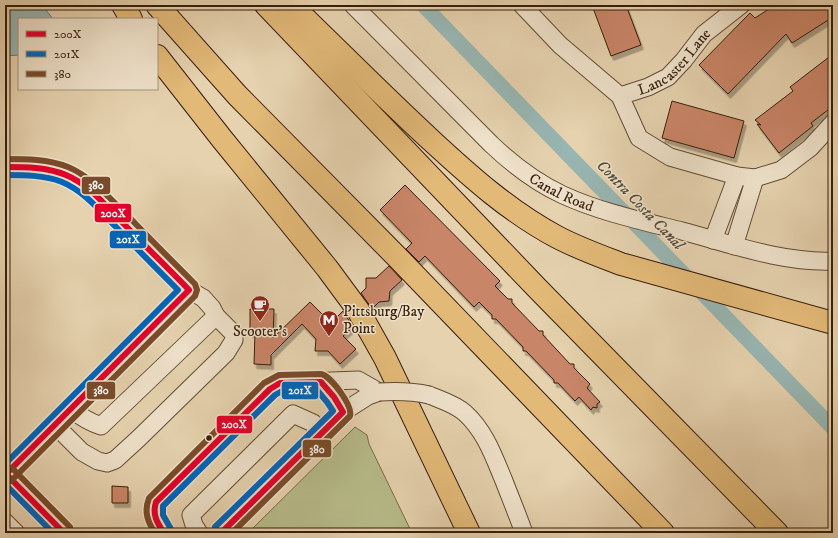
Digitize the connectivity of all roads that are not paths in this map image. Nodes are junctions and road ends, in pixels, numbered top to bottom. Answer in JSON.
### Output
{"nodes":[{"id":1,"x":122,"y":5,"type":"edge"},
{"id":2,"x":157,"y":5,"type":"edge"},
{"id":3,"x":266,"y":5,"type":"edge"},
{"id":4,"x":291,"y":5,"type":"edge"},
{"id":5,"x":353,"y":5,"type":"edge"},
{"id":6,"x":522,"y":5,"type":"edge"},
{"id":7,"x":741,"y":5,"type":"edge"},
{"id":8,"x":130,"y":18,"type":"edge"},
{"id":9,"x":158,"y":57,"type":"edge"},
{"id":10,"x":620,"y":96,"type":"junction"},
{"id":11,"x":833,"y":123,"type":"edge"},
{"id":12,"x":5,"y":167,"type":"edge"},
{"id":13,"x":737,"y":176,"type":"junction"},
{"id":14,"x":755,"y":178,"type":"junction"},
{"id":15,"x":713,"y":240,"type":"junction"},
{"id":16,"x":734,"y":246,"type":"junction"},
{"id":17,"x":833,"y":261,"type":"edge"},
{"id":18,"x":189,"y":290,"type":"junction"},
{"id":19,"x":216,"y":316,"type":"junction"},
{"id":20,"x":833,"y":323,"type":"edge"},
{"id":21,"x":321,"y":382,"type":"junction"},
{"id":22,"x":379,"y":392,"type":"junction"},
{"id":23,"x":71,"y":409,"type":"junction"},
{"id":24,"x":343,"y":412,"type":"junction"},
{"id":25,"x":55,"y":425,"type":"junction"},
{"id":26,"x":322,"y":432,"type":"junction"},
{"id":27,"x":5,"y":474,"type":"edge"},
{"id":28,"x":5,"y":522,"type":"edge"},
{"id":29,"x":16,"y":533,"type":"edge"},
{"id":30,"x":64,"y":533,"type":"edge"},
{"id":31,"x":164,"y":533,"type":"edge"},
{"id":32,"x":198,"y":533,"type":"edge"},
{"id":33,"x":221,"y":533,"type":"edge"},
{"id":34,"x":469,"y":533,"type":"edge"},
{"id":35,"x":524,"y":533,"type":"edge"},
{"id":36,"x":662,"y":533,"type":"edge"},
{"id":37,"x":777,"y":533,"type":"edge"}],
"edges":[{"from":1,"to":8,"type":"highway"},
{"from":2,"to":36,"type":"highway"},
{"from":3,"to":37,"type":"highway"},
{"from":4,"to":20,"type":"highway"},
{"from":5,"to":15,"type":"street","name":"Canal Road"},
{"from":6,"to":10,"type":"street"},
{"from":7,"to":10,"type":"street","name":"Lancaster Lane"},
{"from":9,"to":34,"type":"highway"},
{"from":10,"to":13,"type":"street"},
{"from":11,"to":14,"type":"street"},
{"from":12,"to":18,"type":"street"},
{"from":13,"to":14,"type":"street"},
{"from":13,"to":15,"type":"street"},
{"from":14,"to":16,"type":"street"},
{"from":15,"to":16,"type":"street","name":"Canal Road"},
{"from":16,"to":17,"type":"street","name":"Canal Road"},
{"from":18,"to":19,"type":"street"},
{"from":18,"to":23,"type":"street"},
{"from":19,"to":23,"type":"street"},
{"from":19,"to":25,"type":"street"},
{"from":21,"to":22,"type":"street"},
{"from":21,"to":24,"type":"street"},
{"from":21,"to":31,"type":"street"},
{"from":22,"to":24,"type":"street"},
{"from":22,"to":35,"type":"street","bridge":true},
{"from":23,"to":25,"type":"street"},
{"from":24,"to":26,"type":"street"},
{"from":25,"to":27,"type":"street"},
{"from":26,"to":32,"type":"street"},
{"from":26,"to":33,"type":"street"},
{"from":27,"to":30,"type":"street"},
{"from":28,"to":29,"type":"street"}]}
